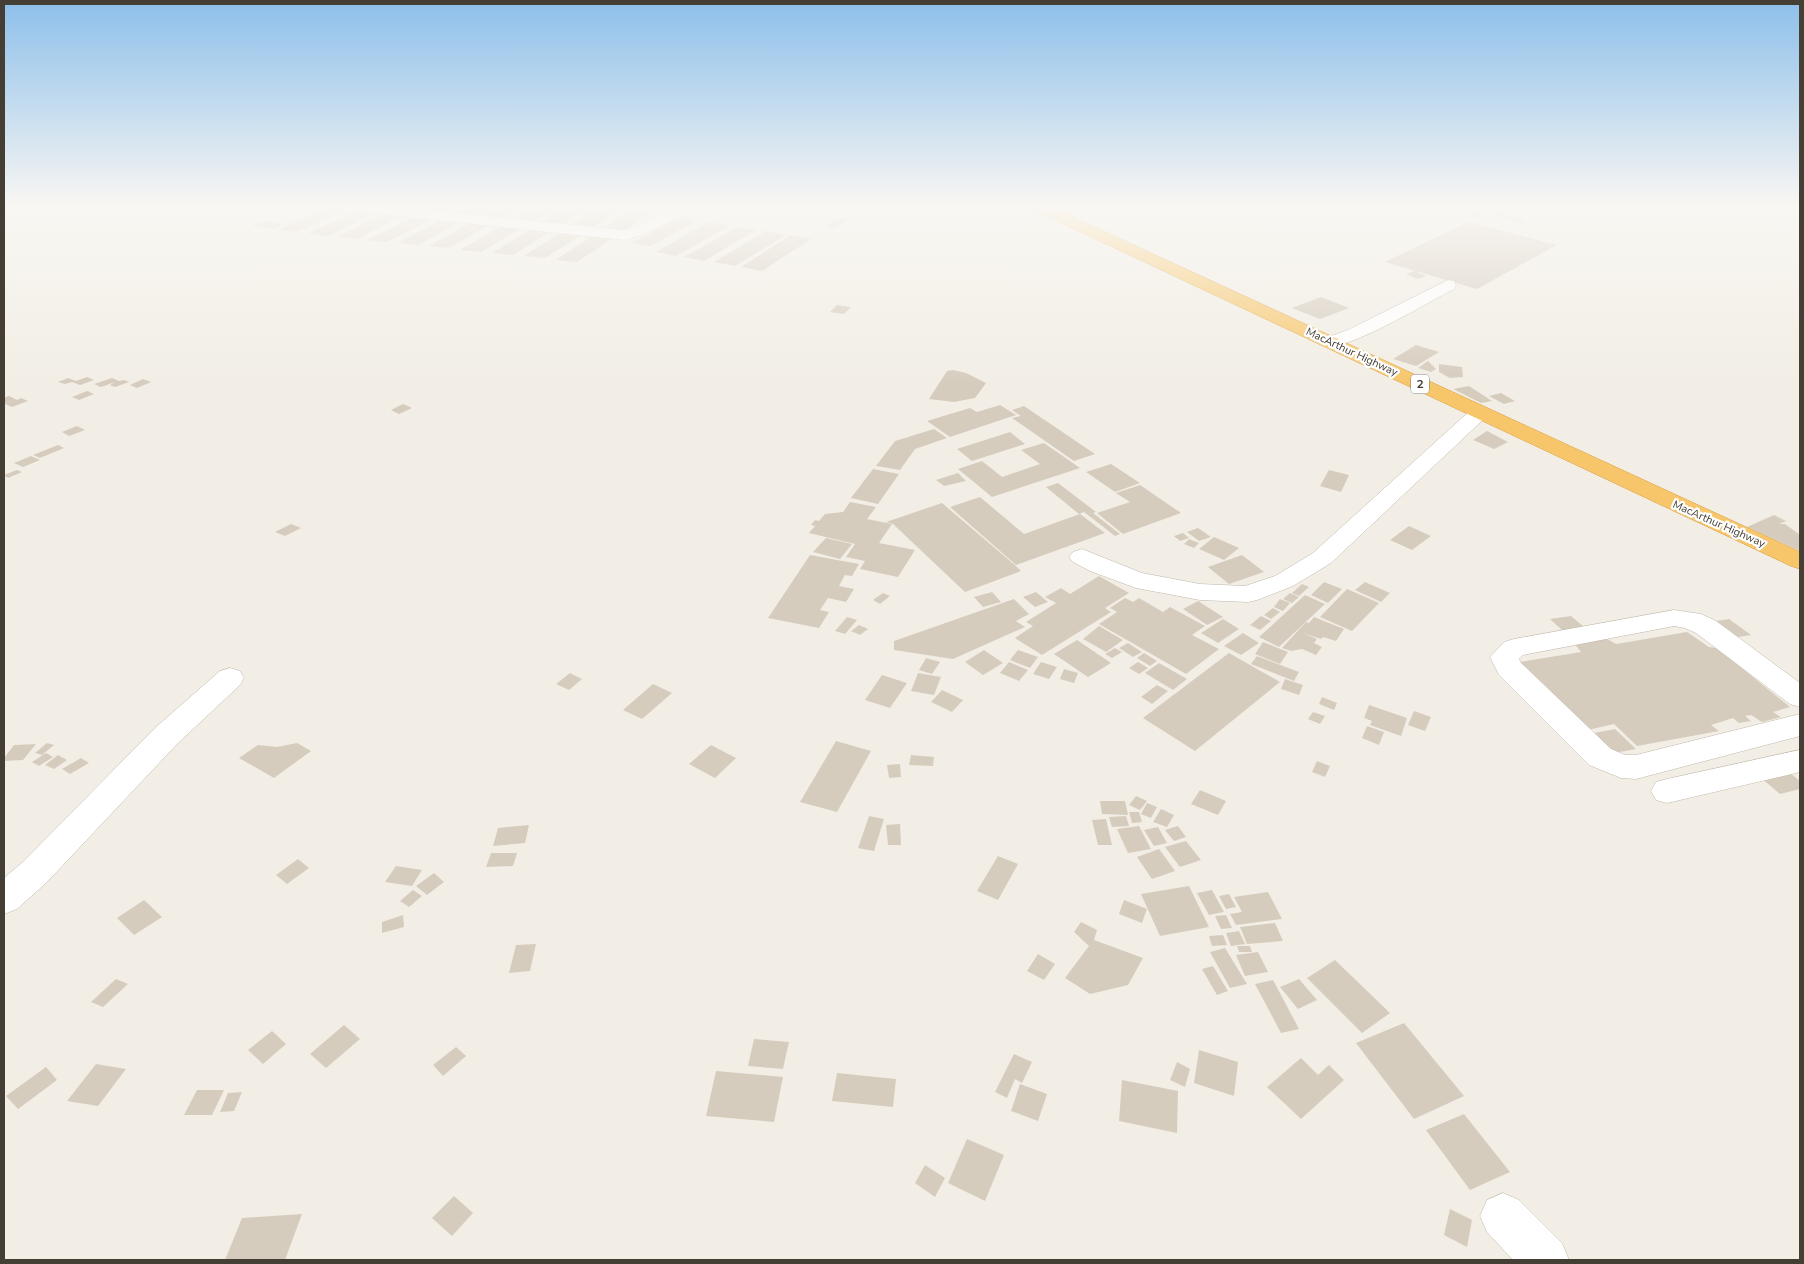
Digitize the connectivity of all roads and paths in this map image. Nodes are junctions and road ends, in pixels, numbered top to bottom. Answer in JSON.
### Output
{"nodes":[{"id":1,"x":1167,"y":266,"type":"edge"},
{"id":2,"x":1448,"y":285,"type":"dead end"},
{"id":3,"x":1332,"y":342,"type":"junction"},
{"id":4,"x":1480,"y":412,"type":"junction"},
{"id":5,"x":1082,"y":557,"type":"dead end"},
{"id":6,"x":1800,"y":561,"type":"edge"},
{"id":7,"x":230,"y":678,"type":"dead end"},
{"id":8,"x":1800,"y":696,"type":"edge"},
{"id":9,"x":1800,"y":725,"type":"edge"},
{"id":10,"x":1800,"y":761,"type":"edge"},
{"id":11,"x":1667,"y":791,"type":"dead end"},
{"id":12,"x":4,"y":899,"type":"edge"},
{"id":13,"x":1503,"y":1216,"type":"dead end"},
{"id":14,"x":1545,"y":1260,"type":"edge"}],
"edges":[{"from":1,"to":3,"type":"highway","name":"MacArthur Highway","number":"2"},
{"from":2,"to":3,"type":"street"},
{"from":3,"to":4,"type":"highway","name":"MacArthur Highway","number":"2"},
{"from":4,"to":5,"type":"street"},
{"from":4,"to":6,"type":"highway","name":"MacArthur Highway","number":"2"},
{"from":7,"to":12,"type":"street"},
{"from":8,"to":9,"type":"street"},
{"from":10,"to":11,"type":"street"},
{"from":13,"to":14,"type":"street"}]}
